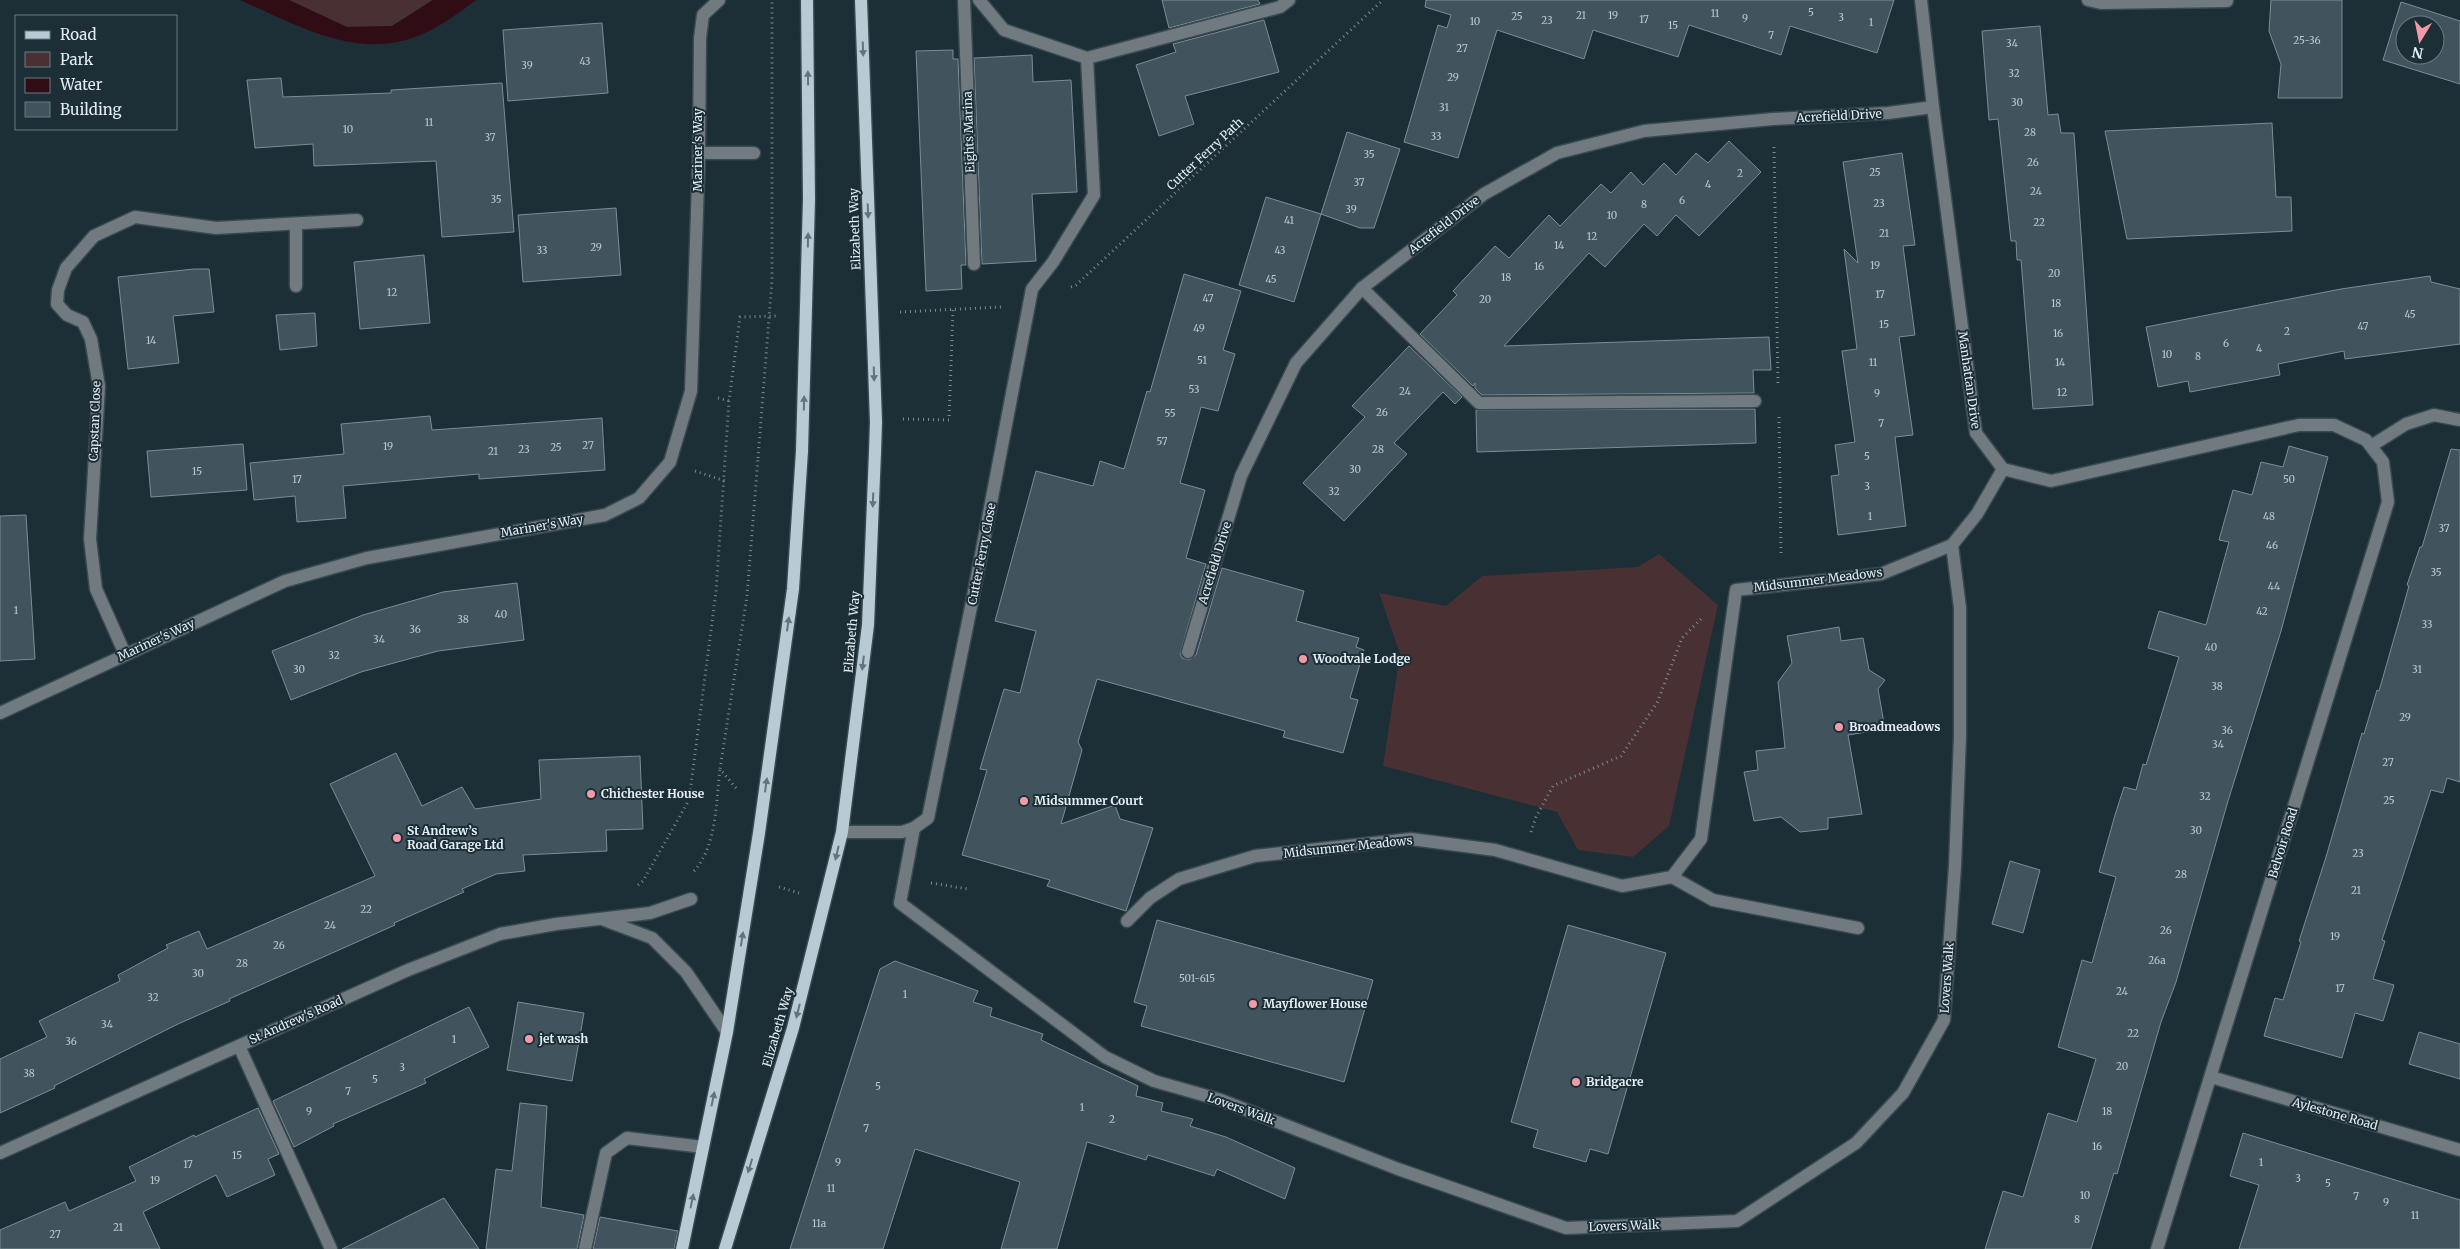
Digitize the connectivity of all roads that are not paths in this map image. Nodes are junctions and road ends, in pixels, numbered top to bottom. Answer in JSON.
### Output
{"nodes":[{"id":1,"x":719,"y":0,"type":"edge"},
{"id":2,"x":807,"y":0,"type":"edge"},
{"id":3,"x":861,"y":0,"type":"edge"},
{"id":4,"x":964,"y":0,"type":"edge"},
{"id":5,"x":979,"y":0,"type":"edge"},
{"id":6,"x":1289,"y":0,"type":"edge"},
{"id":7,"x":1921,"y":0,"type":"edge"},
{"id":8,"x":2088,"y":0,"type":"edge"},
{"id":9,"x":2227,"y":1,"type":"edge"},
{"id":10,"x":1087,"y":58,"type":"junction"},
{"id":11,"x":1933,"y":107,"type":"junction"},
{"id":12,"x":699,"y":153,"type":"junction"},
{"id":13,"x":754,"y":153,"type":"dead end"},
{"id":14,"x":357,"y":220,"type":"dead end"},
{"id":15,"x":296,"y":224,"type":"junction"},
{"id":16,"x":974,"y":264,"type":"dead end"},
{"id":17,"x":296,"y":286,"type":"dead end"},
{"id":18,"x":1362,"y":288,"type":"junction"},
{"id":19,"x":1755,"y":401,"type":"dead end"},
{"id":20,"x":2460,"y":420,"type":"edge"},
{"id":21,"x":2368,"y":443,"type":"junction"},
{"id":22,"x":2003,"y":469,"type":"junction"},
{"id":23,"x":1952,"y":546,"type":"junction"},
{"id":24,"x":1188,"y":652,"type":"dead end"},
{"id":25,"x":124,"y":654,"type":"junction"},
{"id":26,"x":0,"y":713,"type":"edge"},
{"id":27,"x":914,"y":828,"type":"junction"},
{"id":28,"x":842,"y":832,"type":"junction"},
{"id":29,"x":1672,"y":877,"type":"junction"},
{"id":30,"x":691,"y":899,"type":"dead end"},
{"id":31,"x":601,"y":918,"type":"junction"},
{"id":32,"x":1127,"y":921,"type":"dead end"},
{"id":33,"x":1858,"y":928,"type":"dead end"},
{"id":34,"x":727,"y":1032,"type":"junction"},
{"id":35,"x":240,"y":1046,"type":"junction"},
{"id":36,"x":2211,"y":1077,"type":"junction"},
{"id":37,"x":703,"y":1147,"type":"junction"},
{"id":38,"x":2460,"y":1150,"type":"edge"},
{"id":39,"x":0,"y":1153,"type":"edge"},
{"id":40,"x":331,"y":1249,"type":"edge"},
{"id":41,"x":584,"y":1249,"type":"edge"},
{"id":42,"x":682,"y":1249,"type":"edge"},
{"id":43,"x":725,"y":1249,"type":"edge"},
{"id":44,"x":2157,"y":1249,"type":"edge"}],
"edges":[{"from":1,"to":12,"type":"street","name":"Mariner's Way"},
{"from":34,"to":2,"type":"main road","one_way":true,"bridge":true},
{"from":3,"to":28,"type":"main road","name":"Elizabeth Way","one_way":true,"bridge":true},
{"from":4,"to":16,"type":"street","name":"Eights Marina"},
{"from":5,"to":10,"type":"street"},
{"from":6,"to":10,"type":"street"},
{"from":7,"to":11,"type":"street","name":"Manhattan Drive"},
{"from":8,"to":9,"type":"street"},
{"from":10,"to":27,"type":"street","name":"Cutter Ferry Close"},
{"from":11,"to":18,"type":"street","name":"Acrefield Drive"},
{"from":11,"to":22,"type":"street","name":"Manhattan Drive"},
{"from":12,"to":13,"type":"street"},
{"from":12,"to":25,"type":"street","name":"Mariner's Way"},
{"from":14,"to":15,"type":"street","name":"Capstan Close"},
{"from":15,"to":17,"type":"street"},
{"from":15,"to":25,"type":"street","name":"Capstan Close"},
{"from":18,"to":19,"type":"street"},
{"from":18,"to":24,"type":"street","name":"Acrefield Drive"},
{"from":20,"to":21,"type":"street"},
{"from":21,"to":22,"type":"street"},
{"from":21,"to":36,"type":"street","name":"Belvoir Road"},
{"from":22,"to":23,"type":"street"},
{"from":23,"to":27,"type":"street","name":"Lovers Walk"},
{"from":23,"to":29,"type":"street","name":"Midsummer Meadows"},
{"from":25,"to":26,"type":"street","name":"Mariner's Way"},
{"from":27,"to":28,"type":"street"},
{"from":28,"to":43,"type":"main road","name":"Elizabeth Way","one_way":true},
{"from":29,"to":32,"type":"street","name":"Midsummer Meadows"},
{"from":29,"to":33,"type":"street"},
{"from":30,"to":31,"type":"street","name":"St Andrew's Road"},
{"from":31,"to":34,"type":"street"},
{"from":31,"to":35,"type":"street","name":"St Andrew's Road"},
{"from":37,"to":34,"type":"main road","one_way":true},
{"from":35,"to":39,"type":"street","name":"St Andrew's Road"},
{"from":35,"to":40,"type":"street"},
{"from":36,"to":38,"type":"street","name":"Aylestone Road"},
{"from":36,"to":44,"type":"street","name":"Belvoir Road"},
{"from":37,"to":41,"type":"street"},
{"from":42,"to":37,"type":"main road","one_way":true}]}
